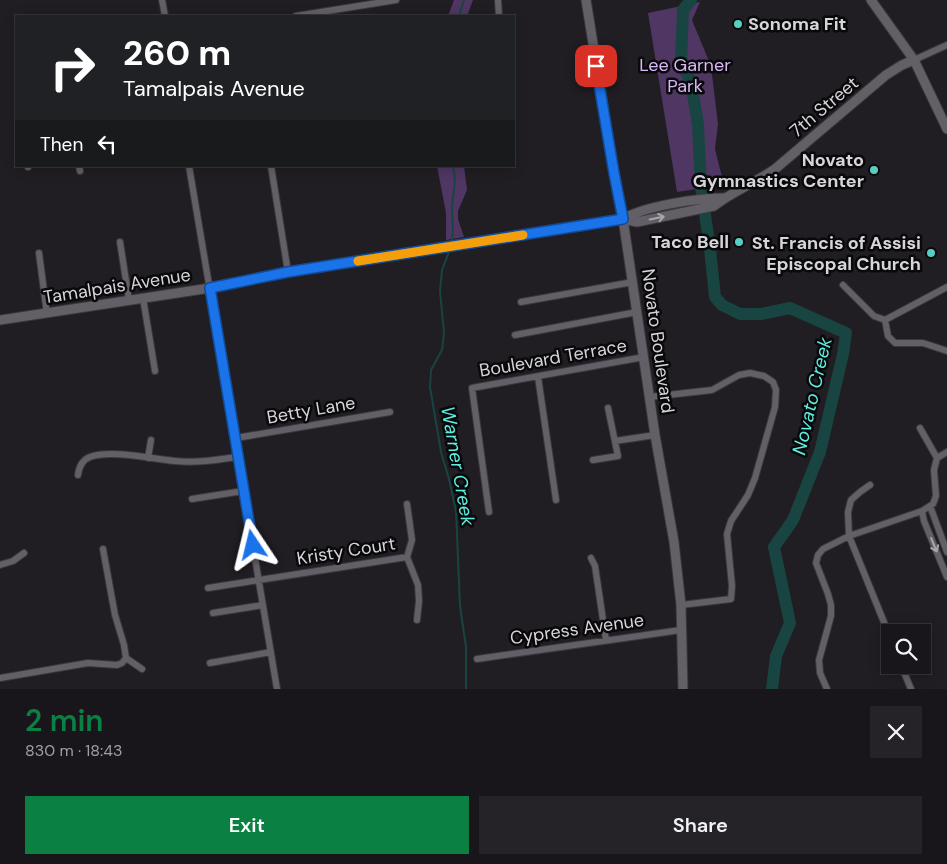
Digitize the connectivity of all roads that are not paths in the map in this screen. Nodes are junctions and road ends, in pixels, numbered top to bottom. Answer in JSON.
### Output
{"nodes":[{"id":1,"x":162,"y":0,"type":"edge"},
{"id":2,"x":396,"y":0,"type":"edge"},
{"id":3,"x":498,"y":0,"type":"edge"},
{"id":4,"x":586,"y":0,"type":"edge"},
{"id":5,"x":871,"y":0,"type":"edge"},
{"id":6,"x":164,"y":15,"type":"edge"},
{"id":7,"x":302,"y":15,"type":"edge"},
{"id":8,"x":499,"y":15,"type":"edge"},
{"id":9,"x":947,"y":45,"type":"edge"},
{"id":10,"x":914,"y":60,"type":"junction"},
{"id":11,"x":947,"y":129,"type":"edge"},
{"id":12,"x":189,"y":167,"type":"edge"},
{"id":13,"x":271,"y":167,"type":"edge"},
{"id":14,"x":623,"y":219,"type":"junction"},
{"id":15,"x":120,"y":242,"type":"dead end"},
{"id":16,"x":39,"y":253,"type":"dead end"},
{"id":17,"x":288,"y":272,"type":"junction"},
{"id":18,"x":632,"y":282,"type":"junction"},
{"id":19,"x":843,"y":285,"type":"dead end"},
{"id":20,"x":947,"y":287,"type":"edge"},
{"id":21,"x":210,"y":288,"type":"junction"},
{"id":22,"x":143,"y":298,"type":"junction"},
{"id":23,"x":130,"y":300,"type":"junction"},
{"id":24,"x":521,"y":302,"type":"dead end"},
{"id":25,"x":637,"y":312,"type":"junction"},
{"id":26,"x":47,"y":314,"type":"junction"},
{"id":27,"x":0,"y":320,"type":"edge"},
{"id":28,"x":885,"y":320,"type":"junction"},
{"id":29,"x":515,"y":335,"type":"dead end"},
{"id":30,"x":947,"y":351,"type":"edge"},
{"id":31,"x":644,"y":358,"type":"junction"},
{"id":32,"x":155,"y":371,"type":"dead end"},
{"id":33,"x":538,"y":377,"type":"junction"},
{"id":34,"x":650,"y":397,"type":"junction"},
{"id":35,"x":608,"y":408,"type":"dead end"},
{"id":36,"x":390,"y":412,"type":"dead end"},
{"id":37,"x":920,"y":428,"type":"dead end"},
{"id":38,"x":655,"y":435,"type":"junction"},
{"id":39,"x":236,"y":438,"type":"junction"},
{"id":40,"x":151,"y":440,"type":"dead end"},
{"id":41,"x":615,"y":441,"type":"junction"},
{"id":42,"x":947,"y":452,"type":"edge"},
{"id":43,"x":237,"y":457,"type":"junction"},
{"id":44,"x":148,"y":458,"type":"junction"},
{"id":45,"x":936,"y":458,"type":"junction"},
{"id":46,"x":594,"y":460,"type":"dead end"},
{"id":47,"x":78,"y":475,"type":"dead end"},
{"id":48,"x":870,"y":485,"type":"dead end"},
{"id":49,"x":243,"y":491,"type":"junction"},
{"id":50,"x":192,"y":499,"type":"dead end"},
{"id":51,"x":556,"y":500,"type":"dead end"},
{"id":52,"x":407,"y":504,"type":"dead end"},
{"id":53,"x":930,"y":506,"type":"junction"},
{"id":54,"x":922,"y":511,"type":"junction"},
{"id":55,"x":489,"y":512,"type":"dead end"},
{"id":56,"x":849,"y":536,"type":"junction"},
{"id":57,"x":103,"y":549,"type":"dead end"},
{"id":58,"x":947,"y":552,"type":"edge"},
{"id":59,"x":24,"y":553,"type":"dead end"},
{"id":60,"x":407,"y":557,"type":"junction"},
{"id":61,"x":591,"y":558,"type":"dead end"},
{"id":62,"x":0,"y":565,"type":"edge"},
{"id":63,"x":947,"y":577,"type":"edge"},
{"id":64,"x":259,"y":580,"type":"junction"},
{"id":65,"x":208,"y":588,"type":"dead end"},
{"id":66,"x":263,"y":605,"type":"junction"},
{"id":67,"x":681,"y":605,"type":"junction"},
{"id":68,"x":213,"y":613,"type":"dead end"},
{"id":69,"x":417,"y":620,"type":"dead end"},
{"id":70,"x":885,"y":624,"type":"edge"},
{"id":71,"x":681,"y":630,"type":"junction"},
{"id":72,"x":606,"y":640,"type":"junction"},
{"id":73,"x":271,"y":652,"type":"junction"},
{"id":74,"x":126,"y":658,"type":"junction"},
{"id":75,"x":477,"y":659,"type":"dead end"},
{"id":76,"x":210,"y":663,"type":"dead end"},
{"id":77,"x":142,"y":669,"type":"dead end"},
{"id":78,"x":905,"y":674,"type":"edge"},
{"id":79,"x":0,"y":678,"type":"edge"},
{"id":80,"x":277,"y":689,"type":"edge"},
{"id":81,"x":684,"y":689,"type":"edge"},
{"id":82,"x":827,"y":689,"type":"edge"},
{"id":83,"x":911,"y":689,"type":"edge"}],
"edges":[{"from":1,"to":6,"type":"street"},
{"from":2,"to":7,"type":"street"},
{"from":3,"to":8,"type":"street"},
{"from":4,"to":14,"type":"street","name":"Novato Boulevard"},
{"from":5,"to":10,"type":"street"},
{"from":9,"to":10,"type":"street","name":"7th Street"},
{"from":10,"to":11,"type":"street"},
{"from":10,"to":14,"type":"street","name":"7th Street"},
{"from":12,"to":21,"type":"street"},
{"from":13,"to":17,"type":"street"},
{"from":14,"to":17,"type":"street","name":"Tamalpais Avenue"},
{"from":14,"to":18,"type":"street","name":"Novato Boulevard"},
{"from":15,"to":23,"type":"street"},
{"from":16,"to":26,"type":"street"},
{"from":17,"to":21,"type":"street","name":"Tamalpais Avenue"},
{"from":18,"to":24,"type":"street"},
{"from":18,"to":25,"type":"street","name":"Novato Boulevard"},
{"from":19,"to":28,"type":"street"},
{"from":20,"to":28,"type":"street"},
{"from":21,"to":22,"type":"street","name":"Tamalpais Avenue"},
{"from":21,"to":39,"type":"street"},
{"from":22,"to":23,"type":"street","name":"Tamalpais Avenue"},
{"from":22,"to":32,"type":"street"},
{"from":23,"to":26,"type":"street","name":"Tamalpais Avenue"},
{"from":25,"to":29,"type":"street"},
{"from":25,"to":31,"type":"street","name":"Novato Boulevard"},
{"from":26,"to":27,"type":"street","name":"Tamalpais Avenue"},
{"from":28,"to":30,"type":"street"},
{"from":31,"to":33,"type":"street","name":"Boulevard Terrace"},
{"from":31,"to":34,"type":"street","name":"Novato Boulevard"},
{"from":33,"to":51,"type":"street"},
{"from":33,"to":55,"type":"street","name":"Boulevard Terrace"},
{"from":34,"to":38,"type":"street","name":"Novato Boulevard"},
{"from":34,"to":67,"type":"street"},
{"from":35,"to":41,"type":"street"},
{"from":36,"to":39,"type":"street","name":"Betty Lane"},
{"from":37,"to":45,"type":"street"},
{"from":38,"to":41,"type":"street"},
{"from":38,"to":67,"type":"street","name":"Novato Boulevard"},
{"from":39,"to":43,"type":"street"},
{"from":40,"to":44,"type":"street"},
{"from":41,"to":46,"type":"street"},
{"from":42,"to":45,"type":"street"},
{"from":43,"to":44,"type":"street"},
{"from":43,"to":49,"type":"street"},
{"from":44,"to":47,"type":"street"},
{"from":45,"to":53,"type":"street"},
{"from":48,"to":56,"type":"street"},
{"from":49,"to":50,"type":"street"},
{"from":49,"to":64,"type":"street"},
{"from":52,"to":60,"type":"street","name":"Kristy Court"},
{"from":53,"to":54,"type":"street"},
{"from":53,"to":58,"type":"street"},
{"from":54,"to":56,"type":"street"},
{"from":54,"to":63,"type":"street","one_way":true},
{"from":56,"to":70,"type":"street"},
{"from":56,"to":82,"type":"street"},
{"from":57,"to":74,"type":"street"},
{"from":59,"to":62,"type":"street"},
{"from":60,"to":64,"type":"street","name":"Kristy Court"},
{"from":60,"to":69,"type":"street","name":"Kristy Court"},
{"from":61,"to":72,"type":"street"},
{"from":64,"to":65,"type":"street","name":"Kristy Court"},
{"from":64,"to":66,"type":"street"},
{"from":66,"to":68,"type":"street"},
{"from":66,"to":73,"type":"street"},
{"from":67,"to":71,"type":"street","name":"Novato Boulevard"},
{"from":71,"to":72,"type":"street","name":"Cypress Avenue"},
{"from":71,"to":81,"type":"street","name":"Novato Boulevard"},
{"from":72,"to":75,"type":"street","name":"Cypress Avenue"},
{"from":73,"to":76,"type":"street"},
{"from":73,"to":80,"type":"street"},
{"from":74,"to":77,"type":"street"},
{"from":74,"to":79,"type":"street"},
{"from":78,"to":83,"type":"street"}]}
